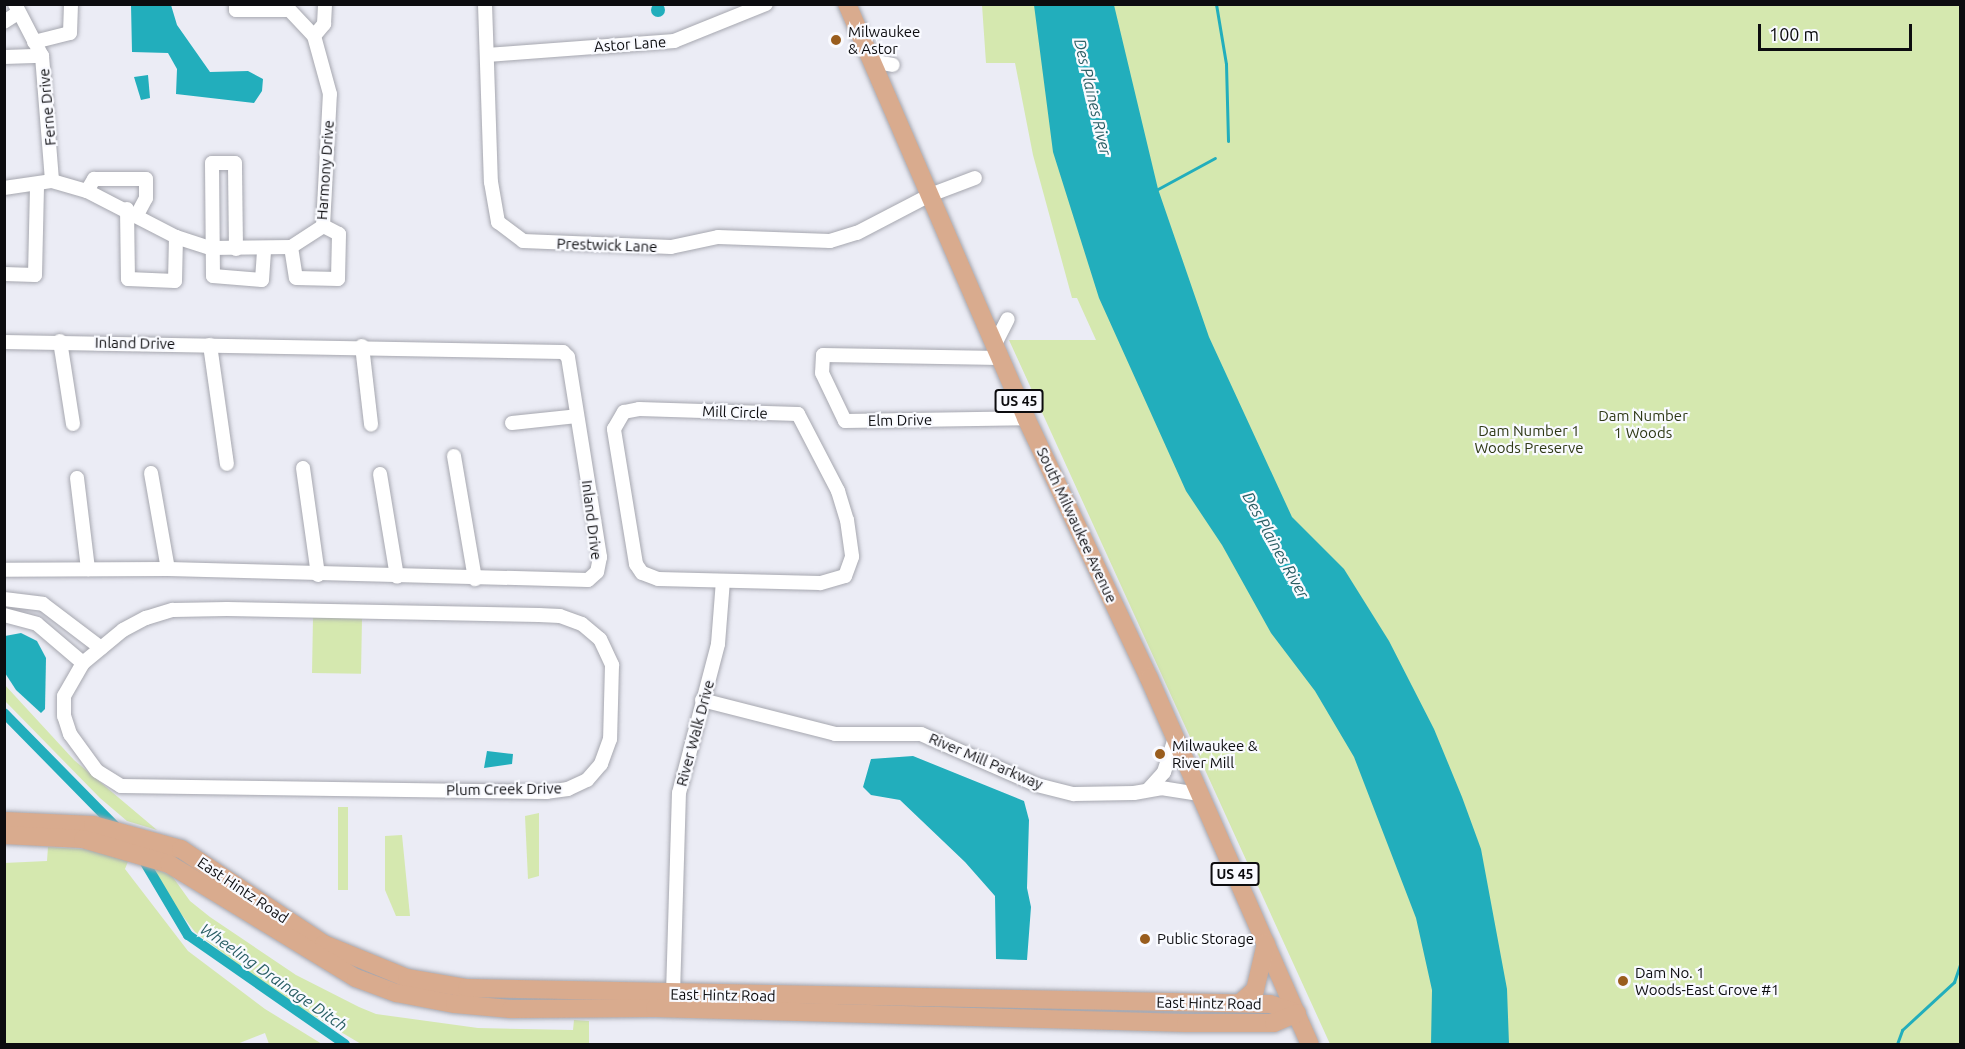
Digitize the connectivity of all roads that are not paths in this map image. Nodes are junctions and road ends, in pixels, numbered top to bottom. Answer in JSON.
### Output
{"nodes":[{"id":1,"x":71,"y":4,"type":"edge"},
{"id":2,"x":236,"y":4,"type":"edge"},
{"id":3,"x":325,"y":4,"type":"edge"},
{"id":4,"x":485,"y":4,"type":"edge"},
{"id":5,"x":766,"y":4,"type":"edge"},
{"id":6,"x":847,"y":4,"type":"edge"},
{"id":7,"x":286,"y":8,"type":"edge"},
{"id":8,"x":16,"y":9,"type":"edge"},
{"id":9,"x":4,"y":22,"type":"edge"},
{"id":10,"x":314,"y":36,"type":"junction"},
{"id":11,"x":34,"y":42,"type":"junction"},
{"id":12,"x":487,"y":55,"type":"junction"},
{"id":13,"x":42,"y":56,"type":"junction"},
{"id":14,"x":4,"y":57,"type":"edge"},
{"id":15,"x":871,"y":61,"type":"junction"},
{"id":16,"x":893,"y":65,"type":"dead end"},
{"id":17,"x":975,"y":178,"type":"dead end"},
{"id":18,"x":52,"y":181,"type":"junction"},
{"id":19,"x":37,"y":185,"type":"junction"},
{"id":20,"x":4,"y":188,"type":"edge"},
{"id":21,"x":87,"y":191,"type":"junction"},
{"id":22,"x":930,"y":195,"type":"junction"},
{"id":23,"x":132,"y":212,"type":"junction"},
{"id":24,"x":323,"y":226,"type":"junction"},
{"id":25,"x":176,"y":237,"type":"junction"},
{"id":26,"x":291,"y":247,"type":"junction"},
{"id":27,"x":210,"y":249,"type":"junction"},
{"id":28,"x":236,"y":249,"type":"junction"},
{"id":29,"x":264,"y":250,"type":"junction"},
{"id":30,"x":4,"y":274,"type":"edge"},
{"id":31,"x":1008,"y":319,"type":"dead end"},
{"id":32,"x":60,"y":341,"type":"junction"},
{"id":33,"x":4,"y":342,"type":"edge"},
{"id":34,"x":210,"y":345,"type":"junction"},
{"id":35,"x":362,"y":346,"type":"junction"},
{"id":36,"x":997,"y":352,"type":"junction"},
{"id":37,"x":577,"y":416,"type":"junction"},
{"id":38,"x":1026,"y":418,"type":"junction"},
{"id":39,"x":512,"y":423,"type":"dead end"},
{"id":40,"x":73,"y":424,"type":"dead end"},
{"id":41,"x":371,"y":424,"type":"dead end"},
{"id":42,"x":454,"y":456,"type":"dead end"},
{"id":43,"x":227,"y":464,"type":"dead end"},
{"id":44,"x":303,"y":468,"type":"dead end"},
{"id":45,"x":151,"y":473,"type":"dead end"},
{"id":46,"x":380,"y":474,"type":"dead end"},
{"id":47,"x":77,"y":478,"type":"dead end"},
{"id":48,"x":88,"y":569,"type":"junction"},
{"id":49,"x":168,"y":569,"type":"junction"},
{"id":50,"x":4,"y":570,"type":"edge"},
{"id":51,"x":318,"y":575,"type":"junction"},
{"id":52,"x":397,"y":577,"type":"junction"},
{"id":53,"x":475,"y":579,"type":"junction"},
{"id":54,"x":723,"y":581,"type":"junction"},
{"id":55,"x":4,"y":599,"type":"edge"},
{"id":56,"x":4,"y":615,"type":"edge"},
{"id":57,"x":101,"y":648,"type":"junction"},
{"id":58,"x":83,"y":663,"type":"junction"},
{"id":59,"x":702,"y":699,"type":"junction"},
{"id":60,"x":1175,"y":738,"type":"junction"},
{"id":61,"x":1148,"y":790,"type":"junction"},
{"id":62,"x":1200,"y":794,"type":"junction"},
{"id":63,"x":4,"y":821,"type":"edge"},
{"id":64,"x":88,"y":832,"type":"junction"},
{"id":65,"x":4,"y":835,"type":"edge"},
{"id":66,"x":1266,"y":943,"type":"junction"},
{"id":67,"x":673,"y":994,"type":"junction"},
{"id":68,"x":1239,"y":1003,"type":"junction"},
{"id":69,"x":1297,"y":1013,"type":"junction"},
{"id":70,"x":1310,"y":1044,"type":"edge"}],
"edges":[{"from":1,"to":11,"type":"street"},
{"from":2,"to":7,"type":"street"},
{"from":3,"to":10,"type":"street"},
{"from":4,"to":12,"type":"street","name":"Prestwick Lane"},
{"from":5,"to":12,"type":"street","name":"Astor Lane"},
{"from":6,"to":15,"type":"main road","name":"South Milwaukee Avenue","number":"US 45"},
{"from":7,"to":10,"type":"street","name":"Harmony Drive"},
{"from":8,"to":9,"type":"street"},
{"from":8,"to":11,"type":"street","name":"Ferne Drive"},
{"from":10,"to":24,"type":"street","name":"Harmony Drive"},
{"from":11,"to":13,"type":"street","name":"Ferne Drive"},
{"from":12,"to":22,"type":"street","name":"Prestwick Lane"},
{"from":13,"to":14,"type":"street"},
{"from":13,"to":18,"type":"street","name":"Ferne Drive"},
{"from":15,"to":16,"type":"street"},
{"from":15,"to":22,"type":"main road","name":"South Milwaukee Avenue","number":"US 45"},
{"from":17,"to":22,"type":"street","name":"Prestwick Lane"},
{"from":18,"to":19,"type":"street"},
{"from":18,"to":21,"type":"street","name":"Harmony Drive"},
{"from":19,"to":20,"type":"street"},
{"from":19,"to":30,"type":"street"},
{"from":21,"to":23,"type":"street","name":"Harmony Drive"},
{"from":21,"to":23,"type":"street"},
{"from":22,"to":36,"type":"main road","name":"South Milwaukee Avenue","number":"US 45"},
{"from":23,"to":25,"type":"street","name":"Harmony Drive"},
{"from":23,"to":25,"type":"street"},
{"from":24,"to":26,"type":"street","name":"Harmony Drive"},
{"from":24,"to":26,"type":"street"},
{"from":25,"to":27,"type":"street","name":"Harmony Drive"},
{"from":26,"to":29,"type":"street","name":"Harmony Drive"},
{"from":27,"to":28,"type":"street","name":"Harmony Drive"},
{"from":27,"to":28,"type":"street"},
{"from":27,"to":29,"type":"street"},
{"from":28,"to":29,"type":"street","name":"Harmony Drive"},
{"from":31,"to":36,"type":"street"},
{"from":32,"to":33,"type":"street","name":"Inland Drive"},
{"from":32,"to":34,"type":"street","name":"Inland Drive"},
{"from":32,"to":40,"type":"street"},
{"from":34,"to":35,"type":"street","name":"Inland Drive"},
{"from":34,"to":43,"type":"street"},
{"from":35,"to":37,"type":"street","name":"Inland Drive"},
{"from":35,"to":41,"type":"street"},
{"from":36,"to":38,"type":"main road","name":"South Milwaukee Avenue","number":"US 45"},
{"from":36,"to":38,"type":"street","name":"Elm Drive"},
{"from":37,"to":39,"type":"street"},
{"from":37,"to":53,"type":"street","name":"Inland Drive"},
{"from":38,"to":60,"type":"main road","name":"South Milwaukee Avenue","number":"US 45"},
{"from":42,"to":53,"type":"street"},
{"from":44,"to":51,"type":"street"},
{"from":45,"to":49,"type":"street"},
{"from":46,"to":52,"type":"street"},
{"from":47,"to":48,"type":"street"},
{"from":48,"to":49,"type":"street","name":"Inland Drive"},
{"from":48,"to":50,"type":"street","name":"Inland Drive"},
{"from":49,"to":51,"type":"street","name":"Inland Drive"},
{"from":51,"to":52,"type":"street","name":"Inland Drive"},
{"from":52,"to":53,"type":"street","name":"Inland Drive"},
{"from":54,"to":54,"type":"street","name":"Mill Circle"},
{"from":54,"to":59,"type":"street","name":"River Walk Drive"},
{"from":55,"to":57,"type":"street"},
{"from":56,"to":58,"type":"street"},
{"from":57,"to":58,"type":"street","name":"Plum Creek Drive"},
{"from":57,"to":58,"type":"street","name":"Plum Creek Drive"},
{"from":59,"to":61,"type":"street","name":"River Mill Parkway"},
{"from":59,"to":67,"type":"street","name":"River Walk Drive"},
{"from":60,"to":61,"type":"street"},
{"from":60,"to":62,"type":"main road","name":"South Milwaukee Avenue","number":"US 45"},
{"from":61,"to":62,"type":"street","name":"River Mill Parkway"},
{"from":62,"to":66,"type":"main road","name":"South Milwaukee Avenue","number":"US 45"},
{"from":63,"to":64,"type":"main road","name":"East Hintz Road"},
{"from":64,"to":65,"type":"main road","name":"East Hintz Road"},
{"from":64,"to":67,"type":"main road","name":"East Hintz Road"},
{"from":64,"to":69,"type":"main road","name":"East Hintz Road"},
{"from":66,"to":68,"type":"main road"},
{"from":66,"to":69,"type":"main road","name":"South Milwaukee Avenue","number":"US 45"},
{"from":67,"to":68,"type":"main road","name":"East Hintz Road"},
{"from":68,"to":69,"type":"main road","name":"East Hintz Road"},
{"from":69,"to":70,"type":"main road","name":"South Milwaukee Avenue","number":"US 45"}]}
